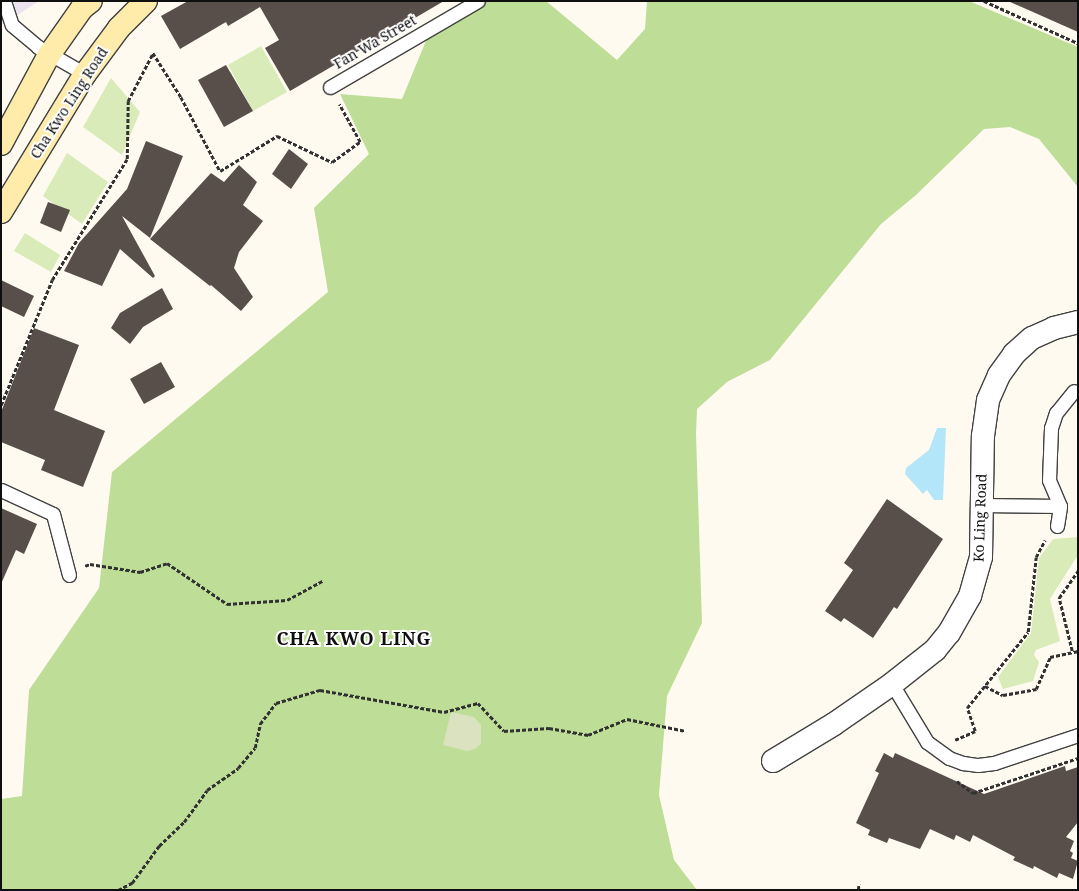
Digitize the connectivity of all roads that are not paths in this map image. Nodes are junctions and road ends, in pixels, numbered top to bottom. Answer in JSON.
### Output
{"nodes":[{"id":1,"x":4,"y":1,"type":"edge"},
{"id":2,"x":91,"y":1,"type":"edge"},
{"id":3,"x":146,"y":1,"type":"edge"},
{"id":4,"x":478,"y":1,"type":"edge"},
{"id":5,"x":49,"y":55,"type":"junction"},
{"id":6,"x":85,"y":74,"type":"junction"},
{"id":7,"x":330,"y":87,"type":"dead end"},
{"id":8,"x":1,"y":144,"type":"edge"},
{"id":9,"x":1,"y":212,"type":"edge"},
{"id":10,"x":1078,"y":322,"type":"edge"},
{"id":11,"x":1074,"y":391,"type":"dead end"},
{"id":12,"x":1,"y":490,"type":"edge"},
{"id":13,"x":981,"y":505,"type":"junction"},
{"id":14,"x":1060,"y":506,"type":"junction"},
{"id":15,"x":1055,"y":531,"type":"road end"},
{"id":16,"x":69,"y":575,"type":"road end"},
{"id":17,"x":892,"y":684,"type":"junction"},
{"id":18,"x":1078,"y":735,"type":"edge"},
{"id":19,"x":772,"y":761,"type":"dead end"}],
"edges":[{"from":1,"to":5,"type":"lane"},
{"from":2,"to":5,"type":"main road"},
{"from":3,"to":6,"type":"main road","name":"Cha Kwo Ling Road"},
{"from":4,"to":7,"type":"lane","name":"Fan Wa Street"},
{"from":5,"to":6,"type":"lane"},
{"from":5,"to":8,"type":"main road"},
{"from":6,"to":9,"type":"main road","name":"Cha Kwo Ling Road"},
{"from":10,"to":13,"type":"street","name":"Ko Ling Road"},
{"from":11,"to":14,"type":"lane"},
{"from":12,"to":16,"type":"lane"},
{"from":13,"to":14,"type":"lane"},
{"from":13,"to":17,"type":"street","name":"Ko Ling Road"},
{"from":14,"to":15,"type":"lane"},
{"from":17,"to":18,"type":"lane"},
{"from":17,"to":19,"type":"street","name":"Ko Ling Road"}]}
